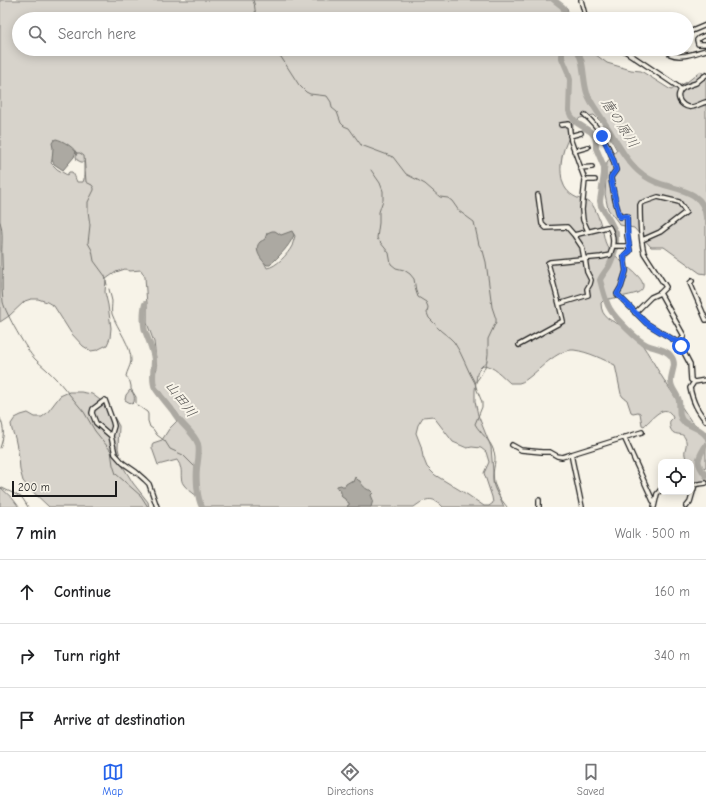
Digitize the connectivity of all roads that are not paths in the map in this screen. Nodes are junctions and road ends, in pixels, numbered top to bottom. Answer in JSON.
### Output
{"nodes":[{"id":1,"x":581,"y":0,"type":"edge"},
{"id":2,"x":584,"y":12,"type":"edge"},
{"id":3,"x":706,"y":25,"type":"edge"},
{"id":4,"x":694,"y":31,"type":"edge"},
{"id":5,"x":706,"y":35,"type":"edge"},
{"id":6,"x":706,"y":44,"type":"edge"},
{"id":7,"x":706,"y":50,"type":"edge"},
{"id":8,"x":694,"y":53,"type":"edge"},
{"id":9,"x":632,"y":56,"type":"edge"},
{"id":10,"x":706,"y":75,"type":"edge"},
{"id":11,"x":680,"y":90,"type":"junction"},
{"id":12,"x":706,"y":102,"type":"edge"},
{"id":13,"x":585,"y":115,"type":"dead end"},
{"id":14,"x":561,"y":125,"type":"dead end"},
{"id":15,"x":581,"y":133,"type":"dead end"},
{"id":16,"x":570,"y":136,"type":"junction"},
{"id":17,"x":588,"y":147,"type":"dead end"},
{"id":18,"x":574,"y":151,"type":"junction"},
{"id":19,"x":592,"y":167,"type":"dead end"},
{"id":20,"x":580,"y":168,"type":"junction"},
{"id":21,"x":585,"y":180,"type":"junction"},
{"id":22,"x":595,"y":180,"type":"dead end"},
{"id":23,"x":538,"y":195,"type":"dead end"},
{"id":24,"x":588,"y":231,"type":"junction"},
{"id":25,"x":574,"y":235,"type":"junction"},
{"id":26,"x":642,"y":240,"type":"junction"},
{"id":27,"x":613,"y":246,"type":"junction"},
{"id":28,"x":629,"y":246,"type":"junction"},
{"id":29,"x":585,"y":258,"type":"junction"},
{"id":30,"x":692,"y":281,"type":"dead end"},
{"id":31,"x":660,"y":293,"type":"junction"},
{"id":32,"x":559,"y":304,"type":"junction"},
{"id":33,"x":635,"y":312,"type":"junction"},
{"id":34,"x":706,"y":320,"type":"edge"},
{"id":35,"x":679,"y":344,"type":"junction"},
{"id":36,"x":518,"y":345,"type":"dead end"},
{"id":37,"x":706,"y":380,"type":"edge"},
{"id":38,"x":694,"y":382,"type":"junction"},
{"id":39,"x":706,"y":421,"type":"edge"},
{"id":40,"x":642,"y":432,"type":"dead end"},
{"id":41,"x":111,"y":436,"type":"junction"},
{"id":42,"x":624,"y":437,"type":"junction"},
{"id":43,"x":512,"y":445,"type":"dead end"},
{"id":44,"x":571,"y":454,"type":"junction"},
{"id":45,"x":706,"y":483,"type":"edge"},
{"id":46,"x":694,"y":485,"type":"edge"},
{"id":47,"x":658,"y":493,"type":"edge"},
{"id":48,"x":691,"y":495,"type":"edge"},
{"id":49,"x":539,"y":500,"type":"dead end"},
{"id":50,"x":655,"y":502,"type":"junction"},
{"id":51,"x":157,"y":507,"type":"edge"},
{"id":52,"x":539,"y":507,"type":"edge"},
{"id":53,"x":582,"y":507,"type":"edge"},
{"id":54,"x":654,"y":507,"type":"edge"},
{"id":55,"x":686,"y":507,"type":"edge"}],
"edges":[{"from":1,"to":2,"type":"street"},
{"from":3,"to":4,"type":"street"},
{"from":5,"to":6,"type":"street"},
{"from":7,"to":8,"type":"street"},
{"from":9,"to":11,"type":"street"},
{"from":10,"to":11,"type":"street"},
{"from":11,"to":12,"type":"street"},
{"from":13,"to":28,"type":"street"},
{"from":14,"to":16,"type":"street"},
{"from":15,"to":16,"type":"street"},
{"from":16,"to":18,"type":"street"},
{"from":17,"to":18,"type":"street"},
{"from":18,"to":20,"type":"street"},
{"from":19,"to":20,"type":"street"},
{"from":20,"to":21,"type":"street"},
{"from":21,"to":22,"type":"street"},
{"from":21,"to":24,"type":"street"},
{"from":23,"to":25,"type":"street"},
{"from":24,"to":25,"type":"street"},
{"from":24,"to":27,"type":"street"},
{"from":25,"to":29,"type":"street"},
{"from":26,"to":26,"type":"street"},
{"from":26,"to":31,"type":"street"},
{"from":27,"to":28,"type":"street"},
{"from":27,"to":29,"type":"street"},
{"from":28,"to":33,"type":"street"},
{"from":29,"to":32,"type":"street"},
{"from":29,"to":32,"type":"street"},
{"from":30,"to":34,"type":"street"},
{"from":31,"to":33,"type":"street"},
{"from":31,"to":35,"type":"street"},
{"from":32,"to":36,"type":"street"},
{"from":33,"to":35,"type":"street"},
{"from":35,"to":38,"type":"street"},
{"from":37,"to":38,"type":"street"},
{"from":38,"to":39,"type":"street"},
{"from":40,"to":42,"type":"street"},
{"from":41,"to":41,"type":"street"},
{"from":41,"to":51,"type":"street"},
{"from":42,"to":44,"type":"street"},
{"from":42,"to":50,"type":"street"},
{"from":43,"to":44,"type":"street"},
{"from":44,"to":53,"type":"street"},
{"from":45,"to":46,"type":"street"},
{"from":47,"to":50,"type":"street"},
{"from":48,"to":55,"type":"street"},
{"from":49,"to":52,"type":"street"},
{"from":50,"to":54,"type":"street"}]}
